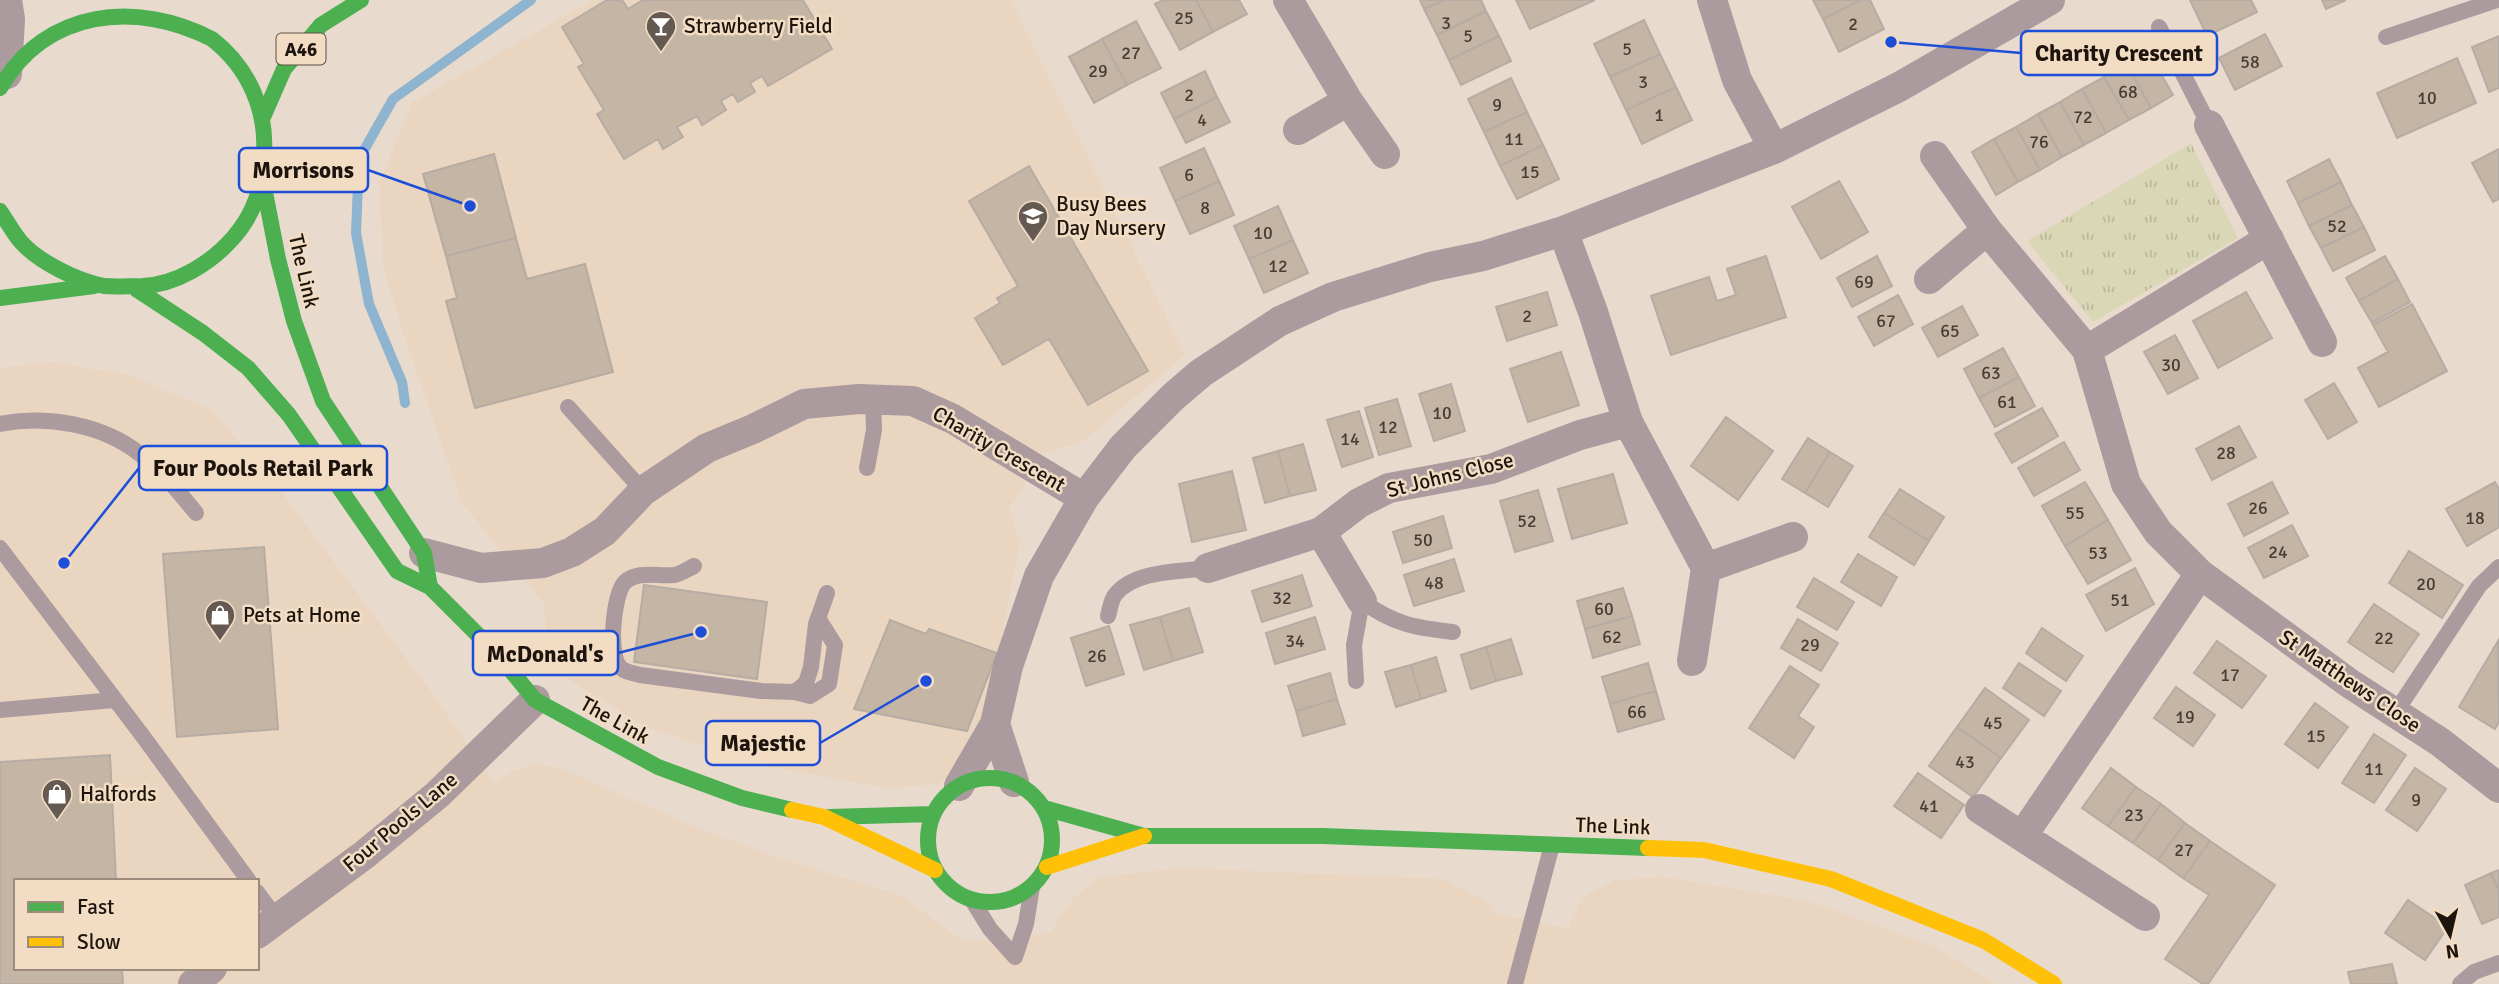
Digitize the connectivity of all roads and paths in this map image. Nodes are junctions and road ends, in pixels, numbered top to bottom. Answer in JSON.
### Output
{"nodes":[{"id":1,"x":7,"y":0,"type":"edge"},
{"id":2,"x":361,"y":0,"type":"edge"},
{"id":3,"x":1288,"y":0,"type":"edge"},
{"id":4,"x":1712,"y":0,"type":"edge"},
{"id":5,"x":2050,"y":0,"type":"edge"},
{"id":6,"x":2497,"y":0,"type":"edge"},
{"id":7,"x":100,"y":5,"type":"edge"},
{"id":8,"x":2160,"y":27,"type":"dead end"},
{"id":9,"x":2386,"y":37,"type":"dead end"},
{"id":10,"x":3,"y":81,"type":"edge"},
{"id":11,"x":1348,"y":101,"type":"junction"},
{"id":12,"x":263,"y":117,"type":"junction"},
{"id":13,"x":2209,"y":125,"type":"joint"},
{"id":14,"x":1298,"y":130,"type":"dead end"},
{"id":15,"x":1774,"y":149,"type":"junction"},
{"id":16,"x":1385,"y":154,"type":"dead end"},
{"id":17,"x":1935,"y":156,"type":"dead end"},
{"id":18,"x":263,"y":183,"type":"junction"},
{"id":19,"x":0,"y":211,"type":"edge"},
{"id":20,"x":1987,"y":230,"type":"junction"},
{"id":21,"x":1563,"y":231,"type":"junction"},
{"id":22,"x":2269,"y":239,"type":"junction"},
{"id":23,"x":1929,"y":279,"type":"dead end"},
{"id":24,"x":96,"y":286,"type":"junction"},
{"id":25,"x":136,"y":289,"type":"junction"},
{"id":26,"x":0,"y":298,"type":"edge"},
{"id":27,"x":2322,"y":341,"type":"dead end"},
{"id":28,"x":2087,"y":350,"type":"junction"},
{"id":29,"x":873,"y":399,"type":"junction"},
{"id":30,"x":568,"y":407,"type":"dead end"},
{"id":31,"x":1628,"y":422,"type":"junction"},
{"id":32,"x":0,"y":424,"type":"edge"},
{"id":33,"x":867,"y":468,"type":"dead end"},
{"id":34,"x":643,"y":491,"type":"junction"},
{"id":35,"x":1084,"y":498,"type":"junction"},
{"id":36,"x":197,"y":513,"type":"dead end"},
{"id":37,"x":1321,"y":532,"type":"junction"},
{"id":38,"x":1793,"y":537,"type":"dead end"},
{"id":39,"x":0,"y":548,"type":"edge"},
{"id":40,"x":424,"y":553,"type":"junction"},
{"id":41,"x":694,"y":566,"type":"dead end"},
{"id":42,"x":2499,"y":567,"type":"edge"},
{"id":43,"x":1208,"y":568,"type":"joint"},
{"id":44,"x":1706,"y":568,"type":"junction"},
{"id":45,"x":2200,"y":574,"type":"junction"},
{"id":46,"x":430,"y":587,"type":"junction"},
{"id":47,"x":827,"y":593,"type":"dead end"},
{"id":48,"x":1362,"y":601,"type":"junction"},
{"id":49,"x":1108,"y":616,"type":"dead end"},
{"id":50,"x":1453,"y":632,"type":"dead end"},
{"id":51,"x":1692,"y":661,"type":"dead end"},
{"id":52,"x":1356,"y":681,"type":"dead end"},
{"id":53,"x":535,"y":700,"type":"junction"},
{"id":54,"x":114,"y":701,"type":"junction"},
{"id":55,"x":0,"y":710,"type":"edge"},
{"id":56,"x":2395,"y":713,"type":"junction"},
{"id":57,"x":995,"y":724,"type":"junction"},
{"id":58,"x":1014,"y":782,"type":"junction"},
{"id":59,"x":959,"y":786,"type":"junction"},
{"id":60,"x":2499,"y":788,"type":"edge"},
{"id":61,"x":1044,"y":807,"type":"junction"},
{"id":62,"x":1980,"y":809,"type":"dead end"},
{"id":63,"x":933,"y":814,"type":"junction"},
{"id":64,"x":824,"y":817,"type":"junction"},
{"id":65,"x":2023,"y":835,"type":"junction"},
{"id":66,"x":1144,"y":836,"type":"junction"},
{"id":67,"x":1552,"y":845,"type":"junction"},
{"id":68,"x":1046,"y":867,"type":"junction"},
{"id":69,"x":935,"y":870,"type":"junction"},
{"id":70,"x":248,"y":879,"type":"edge"},
{"id":71,"x":1032,"y":887,"type":"junction"},
{"id":72,"x":259,"y":899,"type":"edge"},
{"id":73,"x":972,"y":900,"type":"junction"},
{"id":74,"x":2145,"y":916,"type":"dead end"},
{"id":75,"x":267,"y":926,"type":"edge"},
{"id":76,"x":2499,"y":963,"type":"edge"},
{"id":77,"x":210,"y":970,"type":"edge"},
{"id":78,"x":194,"y":984,"type":"edge"},
{"id":79,"x":1515,"y":984,"type":"edge"},
{"id":80,"x":2054,"y":984,"type":"edge"},
{"id":81,"x":2460,"y":984,"type":"edge"}],
"edges":[{"from":1,"to":10,"type":"street"},
{"from":2,"to":12,"type":"main road","number":"A46"},
{"from":3,"to":11,"type":"street"},
{"from":4,"to":15,"type":"street"},
{"from":5,"to":15,"type":"street","name":"Charity Crescent"},
{"from":6,"to":9,"type":"lane"},
{"from":7,"to":10,"type":"main road"},
{"from":7,"to":12,"type":"main road"},
{"from":8,"to":13,"type":"lane"},
{"from":11,"to":14,"type":"street"},
{"from":11,"to":16,"type":"street"},
{"from":12,"to":18,"type":"main road"},
{"from":13,"to":22,"type":"street"},
{"from":15,"to":21,"type":"street","name":"Charity Crescent"},
{"from":17,"to":20,"type":"street","name":"St Matthews Close"},
{"from":18,"to":25,"type":"main road"},
{"from":18,"to":40,"type":"main road","name":"The Link"},
{"from":19,"to":24,"type":"main road"},
{"from":20,"to":23,"type":"street"},
{"from":20,"to":28,"type":"street","name":"St Matthews Close"},
{"from":21,"to":31,"type":"street"},
{"from":21,"to":35,"type":"street","name":"Charity Crescent"},
{"from":22,"to":27,"type":"street"},
{"from":22,"to":28,"type":"street"},
{"from":24,"to":25,"type":"main road"},
{"from":24,"to":26,"type":"main road"},
{"from":25,"to":46,"type":"main road","name":"The Link"},
{"from":28,"to":45,"type":"street","name":"St Matthews Close"},
{"from":29,"to":33,"type":"lane"},
{"from":29,"to":34,"type":"street","name":"Charity Crescent"},
{"from":29,"to":35,"type":"street","name":"Charity Crescent"},
{"from":30,"to":34,"type":"lane"},
{"from":31,"to":37,"type":"street","name":"St Johns Close"},
{"from":31,"to":44,"type":"street"},
{"from":32,"to":36,"type":"lane"},
{"from":34,"to":40,"type":"street","name":"Charity Crescent"},
{"from":35,"to":57,"type":"street","name":"Charity Crescent"},
{"from":37,"to":43,"type":"street","name":"St Johns Close"},
{"from":37,"to":48,"type":"street"},
{"from":38,"to":44,"type":"street"},
{"from":39,"to":54,"type":"lane"},
{"from":40,"to":46,"type":"main road","name":"The Link"},
{"from":41,"to":47,"type":"lane"},
{"from":42,"to":56,"type":"lane"},
{"from":43,"to":49,"type":"lane"},
{"from":44,"to":51,"type":"street"},
{"from":45,"to":56,"type":"street","name":"St Matthews Close"},
{"from":45,"to":65,"type":"street"},
{"from":46,"to":53,"type":"main road","name":"The Link"},
{"from":48,"to":50,"type":"lane"},
{"from":48,"to":52,"type":"lane"},
{"from":53,"to":64,"type":"main road","name":"The Link"},
{"from":53,"to":75,"type":"street","name":"Four Pools Lane"},
{"from":54,"to":55,"type":"lane"},
{"from":54,"to":70,"type":"lane"},
{"from":56,"to":60,"type":"street","name":"St Matthews Close"},
{"from":57,"to":58,"type":"street"},
{"from":57,"to":59,"type":"street","name":"Charity Crescent"},
{"from":58,"to":59,"type":"main road"},
{"from":58,"to":61,"type":"main road","name":"The Link"},
{"from":59,"to":63,"type":"main road"},
{"from":61,"to":66,"type":"main road","name":"The Link"},
{"from":61,"to":68,"type":"main road"},
{"from":62,"to":65,"type":"street"},
{"from":63,"to":64,"type":"main road","name":"The Link"},
{"from":63,"to":69,"type":"main road"},
{"from":64,"to":69,"type":"main road","name":"The Link"},
{"from":65,"to":74,"type":"street"},
{"from":66,"to":67,"type":"main road","name":"The Link"},
{"from":66,"to":68,"type":"main road","name":"The Link"},
{"from":67,"to":79,"type":"lane"},
{"from":67,"to":80,"type":"main road","name":"The Link"},
{"from":68,"to":71,"type":"main road"},
{"from":69,"to":73,"type":"main road","name":"The Link"},
{"from":71,"to":73,"type":"main road"},
{"from":71,"to":73,"type":"lane"},
{"from":72,"to":75,"type":"lane"},
{"from":76,"to":81,"type":"lane"},
{"from":77,"to":78,"type":"street"}]}
